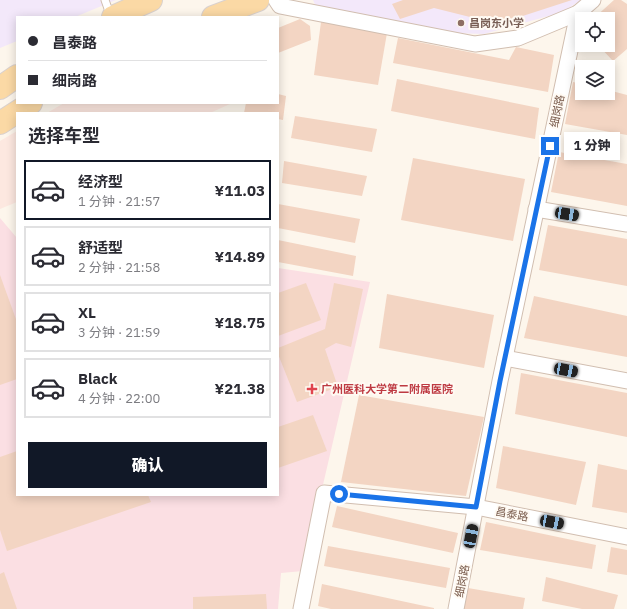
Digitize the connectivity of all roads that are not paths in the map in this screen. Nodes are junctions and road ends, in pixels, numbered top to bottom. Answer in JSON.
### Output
{"nodes":[{"id":1,"x":105,"y":0,"type":"edge"},
{"id":2,"x":151,"y":0,"type":"edge"},
{"id":3,"x":258,"y":0,"type":"edge"},
{"id":4,"x":276,"y":0,"type":"edge"},
{"id":5,"x":593,"y":0,"type":"edge"},
{"id":6,"x":579,"y":12,"type":"edge"},
{"id":7,"x":575,"y":14,"type":"edge"},
{"id":8,"x":112,"y":16,"type":"edge"},
{"id":9,"x":114,"y":16,"type":"edge"},
{"id":10,"x":216,"y":16,"type":"edge"},
{"id":11,"x":575,"y":27,"type":"edge"},
{"id":12,"x":16,"y":77,"type":"edge"},
{"id":13,"x":0,"y":88,"type":"edge"},
{"id":14,"x":29,"y":104,"type":"edge"},
{"id":15,"x":17,"y":112,"type":"edge"},
{"id":16,"x":16,"y":113,"type":"edge"},
{"id":17,"x":0,"y":123,"type":"edge"},
{"id":18,"x":536,"y":209,"type":"junction"},
{"id":19,"x":627,"y":224,"type":"edge"},
{"id":20,"x":505,"y":358,"type":"junction"},
{"id":21,"x":627,"y":381,"type":"edge"},
{"id":22,"x":476,"y":507,"type":"junction"},
{"id":23,"x":627,"y":537,"type":"edge"},
{"id":24,"x":301,"y":609,"type":"edge"},
{"id":25,"x":456,"y":609,"type":"edge"}],
"edges":[{"from":1,"to":8,"type":"lane"},
{"from":2,"to":9,"type":"main road"},
{"from":3,"to":10,"type":"main road"},
{"from":4,"to":7,"type":"street"},
{"from":5,"to":6,"type":"street"},
{"from":11,"to":18,"type":"street","name":"细岗路"},
{"from":12,"to":13,"type":"main road"},
{"from":14,"to":15,"type":"main road"},
{"from":16,"to":17,"type":"main road"},
{"from":18,"to":19,"type":"street"},
{"from":18,"to":20,"type":"street","name":"细岗路"},
{"from":20,"to":21,"type":"street"},
{"from":20,"to":22,"type":"street","name":"细岗路"},
{"from":22,"to":23,"type":"street","name":"昌泰路"},
{"from":22,"to":24,"type":"street","name":"昌泰路"},
{"from":22,"to":25,"type":"street","name":"细岗路"}]}
